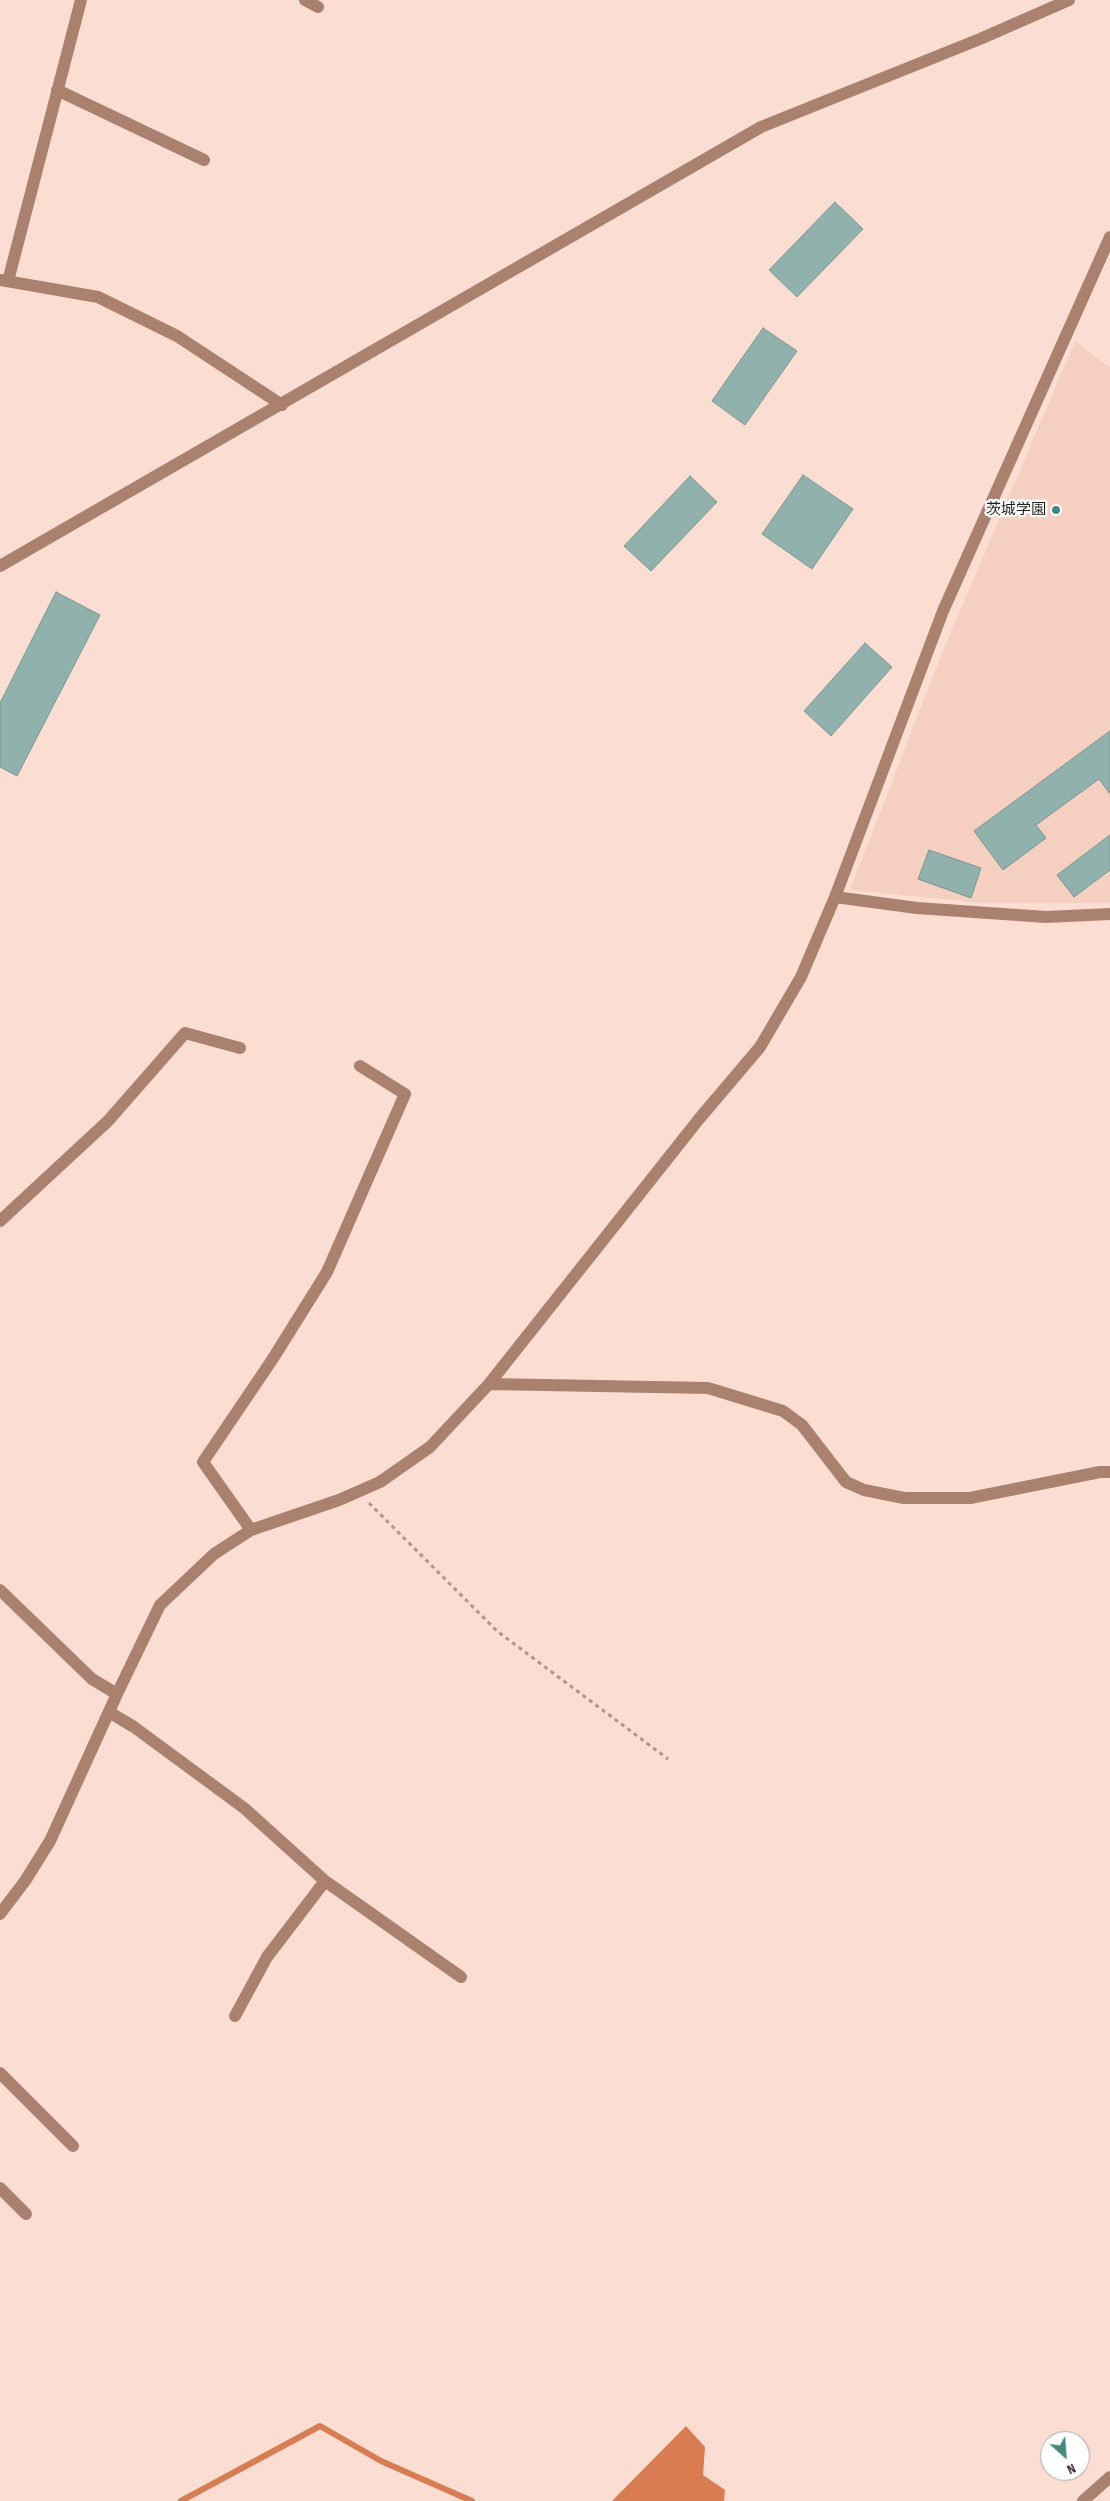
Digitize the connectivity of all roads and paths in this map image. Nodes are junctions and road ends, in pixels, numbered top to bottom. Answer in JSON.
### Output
{"nodes":[{"id":1,"x":81,"y":0,"type":"edge"},
{"id":2,"x":305,"y":0,"type":"edge"},
{"id":3,"x":1069,"y":0,"type":"edge"},
{"id":4,"x":318,"y":7,"type":"dead end"},
{"id":5,"x":57,"y":90,"type":"junction"},
{"id":6,"x":204,"y":160,"type":"dead end"},
{"id":7,"x":1110,"y":237,"type":"edge"},
{"id":8,"x":4,"y":281,"type":"edge"},
{"id":9,"x":282,"y":405,"type":"junction"},
{"id":10,"x":0,"y":566,"type":"edge"},
{"id":11,"x":835,"y":897,"type":"junction"},
{"id":12,"x":1110,"y":914,"type":"edge"},
{"id":13,"x":240,"y":1048,"type":"dead end"},
{"id":14,"x":360,"y":1066,"type":"dead end"},
{"id":15,"x":0,"y":1221,"type":"edge"},
{"id":16,"x":489,"y":1384,"type":"junction"},
{"id":17,"x":1110,"y":1472,"type":"edge"},
{"id":18,"x":358,"y":1492,"type":"junction"},
{"id":19,"x":251,"y":1530,"type":"junction"},
{"id":20,"x":0,"y":1590,"type":"edge"},
{"id":21,"x":116,"y":1694,"type":"junction"},
{"id":22,"x":109,"y":1712,"type":"junction"},
{"id":23,"x":668,"y":1759,"type":"dead end"},
{"id":24,"x":325,"y":1882,"type":"junction"},
{"id":25,"x":0,"y":1914,"type":"edge"},
{"id":26,"x":461,"y":1976,"type":"dead end"},
{"id":27,"x":235,"y":2016,"type":"dead end"},
{"id":28,"x":0,"y":2073,"type":"edge"},
{"id":29,"x":73,"y":2146,"type":"dead end"},
{"id":30,"x":0,"y":2188,"type":"edge"},
{"id":31,"x":26,"y":2214,"type":"dead end"},
{"id":32,"x":1110,"y":2477,"type":"edge"},
{"id":33,"x":1083,"y":2501,"type":"edge"}],
"edges":[{"from":1,"to":5,"type":"street"},
{"from":2,"to":4,"type":"street"},
{"from":3,"to":9,"type":"street"},
{"from":5,"to":6,"type":"street"},
{"from":5,"to":8,"type":"street"},
{"from":7,"to":11,"type":"street"},
{"from":8,"to":9,"type":"street"},
{"from":9,"to":10,"type":"street"},
{"from":11,"to":12,"type":"street"},
{"from":11,"to":16,"type":"street"},
{"from":13,"to":15,"type":"street"},
{"from":14,"to":19,"type":"street"},
{"from":16,"to":17,"type":"street"},
{"from":16,"to":18,"type":"street"},
{"from":18,"to":19,"type":"street"},
{"from":18,"to":23,"type":"path"},
{"from":19,"to":21,"type":"street"},
{"from":20,"to":21,"type":"street"},
{"from":21,"to":22,"type":"street"},
{"from":22,"to":24,"type":"street"},
{"from":22,"to":25,"type":"street"},
{"from":24,"to":26,"type":"street"},
{"from":24,"to":27,"type":"street"},
{"from":28,"to":29,"type":"street"},
{"from":30,"to":31,"type":"street"},
{"from":32,"to":33,"type":"street"}]}
